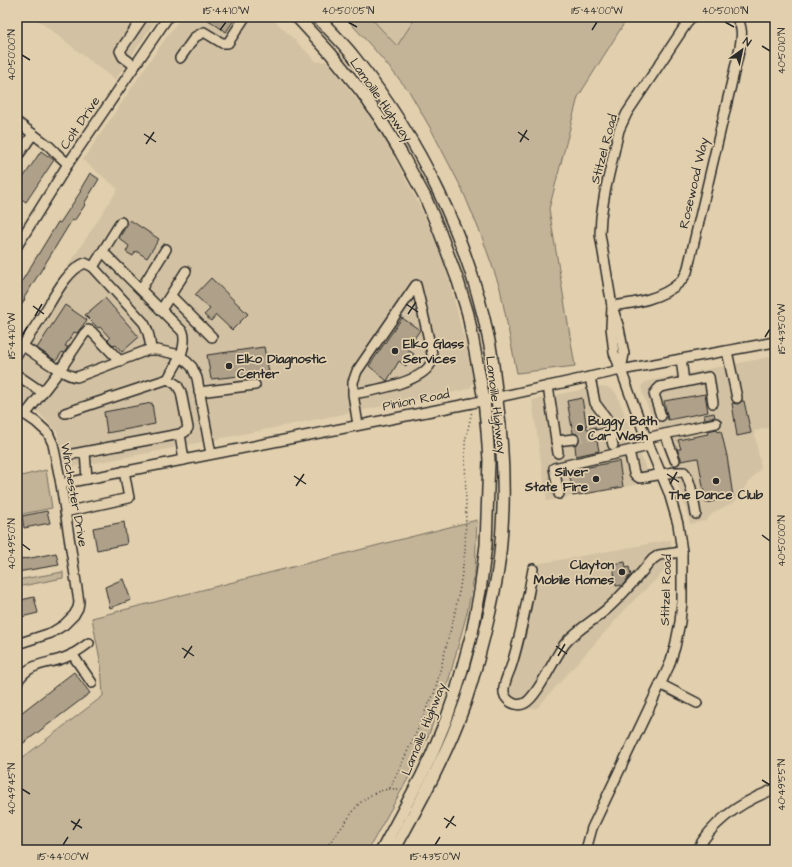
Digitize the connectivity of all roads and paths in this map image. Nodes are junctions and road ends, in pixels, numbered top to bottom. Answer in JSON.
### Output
{"nodes":[{"id":1,"x":143,"y":17,"type":"edge"},
{"id":2,"x":168,"y":17,"type":"edge"},
{"id":3,"x":245,"y":17,"type":"edge"},
{"id":4,"x":297,"y":17,"type":"edge"},
{"id":5,"x":317,"y":17,"type":"edge"},
{"id":6,"x":691,"y":17,"type":"edge"},
{"id":7,"x":736,"y":17,"type":"edge"},
{"id":8,"x":180,"y":58,"type":"dead end"},
{"id":9,"x":135,"y":66,"type":"junction"},
{"id":10,"x":17,"y":122,"type":"edge"},
{"id":11,"x":33,"y":134,"type":"junction"},
{"id":12,"x":18,"y":153,"type":"edge"},
{"id":13,"x":68,"y":164,"type":"junction"},
{"id":14,"x":121,"y":222,"type":"dead end"},
{"id":15,"x":17,"y":246,"type":"edge"},
{"id":16,"x":166,"y":249,"type":"dead end"},
{"id":17,"x":103,"y":252,"type":"junction"},
{"id":18,"x":93,"y":267,"type":"junction"},
{"id":19,"x":186,"y":271,"type":"dead end"},
{"id":20,"x":141,"y":290,"type":"junction"},
{"id":21,"x":171,"y":296,"type":"junction"},
{"id":22,"x":612,"y":306,"type":"junction"},
{"id":23,"x":161,"y":310,"type":"junction"},
{"id":24,"x":212,"y":337,"type":"dead end"},
{"id":25,"x":775,"y":342,"type":"edge"},
{"id":26,"x":23,"y":346,"type":"junction"},
{"id":27,"x":151,"y":350,"type":"junction"},
{"id":28,"x":727,"y":351,"type":"junction"},
{"id":29,"x":17,"y":354,"type":"edge"},
{"id":30,"x":180,"y":355,"type":"junction"},
{"id":31,"x":681,"y":359,"type":"junction"},
{"id":32,"x":120,"y":361,"type":"junction"},
{"id":33,"x":60,"y":370,"type":"junction"},
{"id":34,"x":621,"y":370,"type":"junction"},
{"id":35,"x":17,"y":375,"type":"edge"},
{"id":36,"x":590,"y":377,"type":"junction"},
{"id":37,"x":168,"y":379,"type":"junction"},
{"id":38,"x":684,"y":382,"type":"junction"},
{"id":39,"x":255,"y":385,"type":"dead end"},
{"id":40,"x":548,"y":386,"type":"junction"},
{"id":41,"x":42,"y":392,"type":"junction"},
{"id":42,"x":199,"y":392,"type":"junction"},
{"id":43,"x":352,"y":394,"type":"junction"},
{"id":44,"x":497,"y":397,"type":"junction"},
{"id":45,"x":737,"y":398,"type":"dead end"},
{"id":46,"x":484,"y":400,"type":"junction"},
{"id":47,"x":713,"y":403,"type":"dead end"},
{"id":48,"x":17,"y":409,"type":"edge"},
{"id":49,"x":65,"y":413,"type":"dead end"},
{"id":50,"x":472,"y":413,"type":"dead end"},
{"id":51,"x":25,"y":414,"type":"junction"},
{"id":52,"x":661,"y":416,"type":"dead end"},
{"id":53,"x":716,"y":423,"type":"dead end"},
{"id":54,"x":358,"y":425,"type":"junction"},
{"id":55,"x":611,"y":432,"type":"junction"},
{"id":56,"x":180,"y":434,"type":"junction"},
{"id":57,"x":665,"y":434,"type":"junction"},
{"id":58,"x":596,"y":435,"type":"tunnel mouth"},
{"id":59,"x":574,"y":439,"type":"tunnel mouth"},
{"id":60,"x":556,"y":441,"type":"junction"},
{"id":61,"x":648,"y":442,"type":"junction"},
{"id":62,"x":613,"y":445,"type":"dead end"},
{"id":63,"x":629,"y":451,"type":"junction"},
{"id":64,"x":85,"y":452,"type":"junction"},
{"id":65,"x":558,"y":453,"type":"dead end"},
{"id":66,"x":73,"y":454,"type":"dead end"},
{"id":67,"x":211,"y":454,"type":"junction"},
{"id":68,"x":184,"y":460,"type":"junction"},
{"id":69,"x":675,"y":460,"type":"dead end"},
{"id":70,"x":124,"y":471,"type":"junction"},
{"id":71,"x":661,"y":474,"type":"junction"},
{"id":72,"x":87,"y":478,"type":"junction"},
{"id":73,"x":62,"y":484,"type":"junction"},
{"id":74,"x":559,"y":494,"type":"dead end"},
{"id":75,"x":65,"y":512,"type":"junction"},
{"id":76,"x":696,"y":514,"type":"dead end"},
{"id":77,"x":682,"y":552,"type":"junction"},
{"id":78,"x":534,"y":569,"type":"dead end"},
{"id":79,"x":89,"y":643,"type":"dead end"},
{"id":80,"x":17,"y":644,"type":"edge"},
{"id":81,"x":72,"y":654,"type":"junction"},
{"id":82,"x":17,"y":668,"type":"edge"},
{"id":83,"x":24,"y":674,"type":"junction"},
{"id":84,"x":17,"y":682,"type":"edge"},
{"id":85,"x":92,"y":684,"type":"dead end"},
{"id":86,"x":660,"y":684,"type":"junction"},
{"id":87,"x":697,"y":703,"type":"dead end"},
{"id":88,"x":390,"y":788,"type":"junction"},
{"id":89,"x":775,"y":789,"type":"edge"},
{"id":90,"x":413,"y":792,"type":"junction"},
{"id":91,"x":324,"y":850,"type":"edge"},
{"id":92,"x":382,"y":850,"type":"edge"},
{"id":93,"x":394,"y":850,"type":"edge"},
{"id":94,"x":586,"y":850,"type":"edge"},
{"id":95,"x":697,"y":850,"type":"edge"}],
"edges":[{"from":1,"to":9,"type":"street"},
{"from":2,"to":9,"type":"street","name":"Colt Drive"},
{"from":3,"to":8,"type":"street"},
{"from":4,"to":46,"type":"main road","name":"Lamoille Highway"},
{"from":5,"to":44,"type":"main road","name":"Lamoille Highway"},
{"from":6,"to":22,"type":"street","name":"Stitzel Road"},
{"from":7,"to":22,"type":"street","name":"Rosewood Way"},
{"from":9,"to":13,"type":"street","name":"Colt Drive"},
{"from":10,"to":11,"type":"street"},
{"from":11,"to":12,"type":"street"},
{"from":11,"to":13,"type":"street"},
{"from":13,"to":15,"type":"street","name":"Colt Drive"},
{"from":14,"to":17,"type":"street"},
{"from":16,"to":20,"type":"street"},
{"from":17,"to":18,"type":"street"},
{"from":17,"to":20,"type":"street"},
{"from":18,"to":26,"type":"street"},
{"from":18,"to":27,"type":"street"},
{"from":19,"to":21,"type":"street"},
{"from":20,"to":23,"type":"street"},
{"from":21,"to":23,"type":"street"},
{"from":21,"to":24,"type":"street"},
{"from":22,"to":34,"type":"street","name":"Stitzel Road"},
{"from":23,"to":30,"type":"street"},
{"from":25,"to":28,"type":"street","name":"Pinion Road"},
{"from":26,"to":29,"type":"street"},
{"from":26,"to":33,"type":"street"},
{"from":27,"to":30,"type":"street"},
{"from":27,"to":32,"type":"street"},
{"from":28,"to":31,"type":"street","name":"Pinion Road"},
{"from":28,"to":45,"type":"street"},
{"from":30,"to":37,"type":"street"},
{"from":30,"to":42,"type":"street"},
{"from":31,"to":34,"type":"street","name":"Pinion Road"},
{"from":31,"to":38,"type":"street"},
{"from":32,"to":33,"type":"street"},
{"from":32,"to":33,"type":"street"},
{"from":33,"to":41,"type":"street"},
{"from":34,"to":36,"type":"street","name":"Pinion Road"},
{"from":34,"to":61,"type":"street","name":"Stitzel Road"},
{"from":35,"to":41,"type":"street"},
{"from":36,"to":40,"type":"street","name":"Pinion Road"},
{"from":36,"to":55,"type":"street"},
{"from":37,"to":49,"type":"street"},
{"from":37,"to":56,"type":"street"},
{"from":38,"to":47,"type":"street"},
{"from":38,"to":52,"type":"street"},
{"from":39,"to":42,"type":"street"},
{"from":40,"to":44,"type":"street","name":"Pinion Road"},
{"from":40,"to":60,"type":"street"},
{"from":41,"to":51,"type":"street"},
{"from":42,"to":67,"type":"street"},
{"from":43,"to":43,"type":"street"},
{"from":43,"to":54,"type":"street"},
{"from":44,"to":46,"type":"street","name":"Pinion Road"},
{"from":44,"to":93,"type":"main road","name":"Lamoille Highway"},
{"from":46,"to":54,"type":"street","name":"Pinion Road"},
{"from":46,"to":90,"type":"main road","name":"Lamoille Highway"},
{"from":48,"to":51,"type":"street","name":"Winchester Drive"},
{"from":50,"to":88,"type":"path"},
{"from":51,"to":73,"type":"street","name":"Winchester Drive"},
{"from":53,"to":57,"type":"street"},
{"from":54,"to":67,"type":"street","name":"Pinion Road"},
{"from":55,"to":58,"type":"street"},
{"from":55,"to":62,"type":"street"},
{"from":56,"to":64,"type":"street"},
{"from":56,"to":68,"type":"street"},
{"from":57,"to":61,"type":"street"},
{"from":57,"to":69,"type":"street"},
{"from":59,"to":60,"type":"street"},
{"from":60,"to":65,"type":"street"},
{"from":61,"to":63,"type":"street"},
{"from":61,"to":71,"type":"street","name":"Stitzel Road"},
{"from":63,"to":71,"type":"street"},
{"from":63,"to":74,"type":"street"},
{"from":64,"to":66,"type":"street"},
{"from":64,"to":72,"type":"street"},
{"from":67,"to":68,"type":"street","name":"Pinion Road"},
{"from":68,"to":70,"type":"street","name":"Pinion Road"},
{"from":70,"to":72,"type":"street","name":"Pinion Road"},
{"from":70,"to":75,"type":"street"},
{"from":71,"to":76,"type":"street"},
{"from":71,"to":77,"type":"street","name":"Stitzel Road"},
{"from":72,"to":73,"type":"street","name":"Pinion Road"},
{"from":73,"to":75,"type":"street","name":"Winchester Drive"},
{"from":75,"to":80,"type":"street","name":"Winchester Drive"},
{"from":77,"to":78,"type":"street"},
{"from":77,"to":86,"type":"street","name":"Stitzel Road"},
{"from":79,"to":81,"type":"street"},
{"from":81,"to":83,"type":"street"},
{"from":81,"to":85,"type":"street"},
{"from":82,"to":83,"type":"street"},
{"from":83,"to":84,"type":"street"},
{"from":86,"to":87,"type":"street"},
{"from":86,"to":94,"type":"street","name":"Stitzel Road"},
{"from":88,"to":90,"type":"path"},
{"from":88,"to":91,"type":"path"},
{"from":89,"to":95,"type":"street"},
{"from":90,"to":92,"type":"main road","name":"Lamoille Highway"}]}
